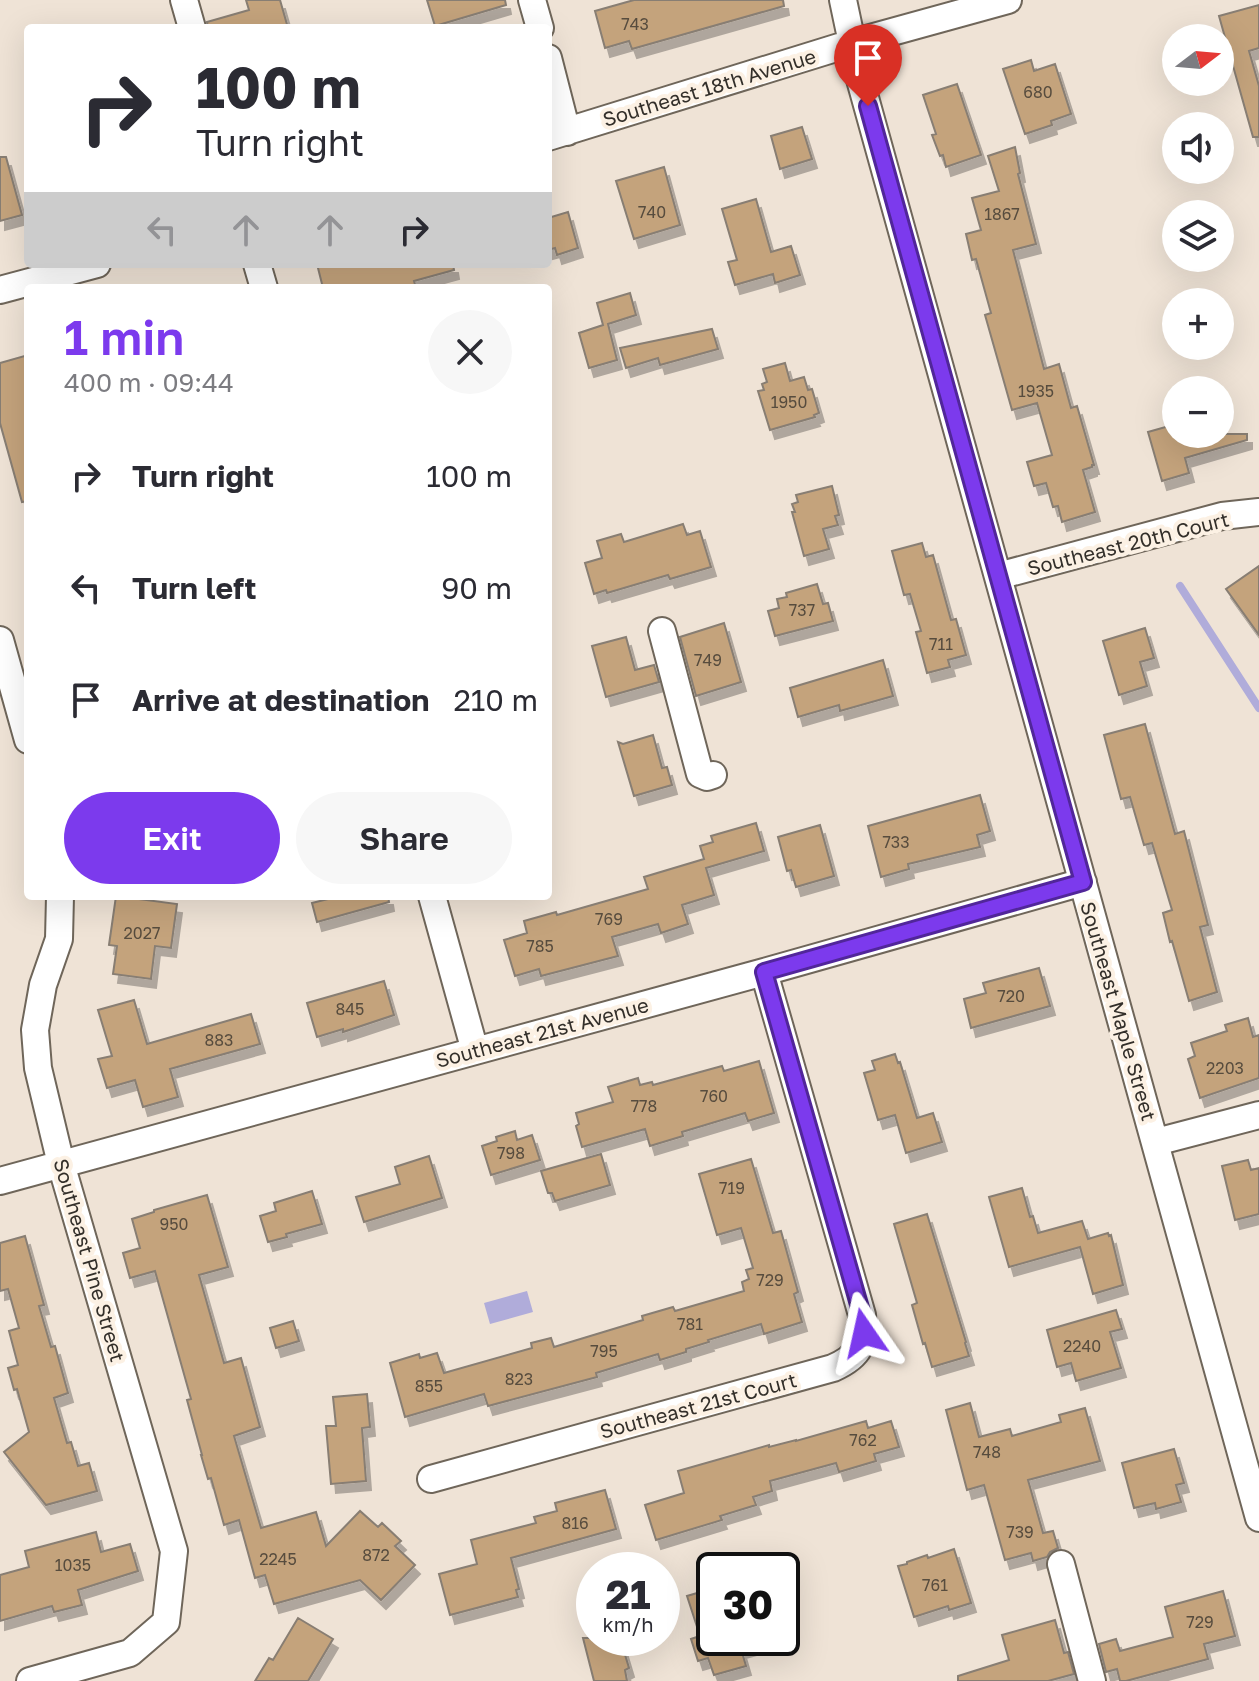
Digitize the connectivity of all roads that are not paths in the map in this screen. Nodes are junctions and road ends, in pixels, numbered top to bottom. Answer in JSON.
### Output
{"nodes":[{"id":1,"x":184,"y":0,"type":"edge"},
{"id":2,"x":532,"y":0,"type":"edge"},
{"id":3,"x":843,"y":0,"type":"edge"},
{"id":4,"x":1008,"y":0,"type":"edge"},
{"id":5,"x":191,"y":24,"type":"edge"},
{"id":6,"x":539,"y":24,"type":"edge"},
{"id":7,"x":852,"y":43,"type":"junction"},
{"id":8,"x":552,"y":88,"type":"edge"},
{"id":9,"x":558,"y":134,"type":"edge"},
{"id":10,"x":82,"y":268,"type":"edge"},
{"id":11,"x":0,"y":290,"type":"edge"},
{"id":12,"x":1259,"y":512,"type":"edge"},
{"id":13,"x":998,"y":576,"type":"junction"},
{"id":14,"x":662,"y":631,"type":"dead end"},
{"id":15,"x":0,"y":640,"type":"edge"},
{"id":16,"x":24,"y":726,"type":"edge"},
{"id":17,"x":713,"y":775,"type":"dead end"},
{"id":18,"x":1083,"y":882,"type":"junction"},
{"id":19,"x":60,"y":900,"type":"edge"},
{"id":20,"x":433,"y":900,"type":"edge"},
{"id":21,"x":764,"y":972,"type":"junction"},
{"id":22,"x":475,"y":1051,"type":"junction"},
{"id":23,"x":1259,"y":1115,"type":"edge"},
{"id":24,"x":1156,"y":1142,"type":"junction"},
{"id":25,"x":61,"y":1164,"type":"junction"},
{"id":26,"x":0,"y":1181,"type":"edge"},
{"id":27,"x":431,"y":1479,"type":"dead end"},
{"id":28,"x":1259,"y":1518,"type":"edge"},
{"id":29,"x":1061,"y":1564,"type":"dead end"},
{"id":30,"x":30,"y":1681,"type":"edge"},
{"id":31,"x":1092,"y":1681,"type":"edge"}],
"edges":[{"from":1,"to":5,"type":"street"},
{"from":2,"to":6,"type":"street"},
{"from":3,"to":7,"type":"street","name":"Southeast Maple Street"},
{"from":4,"to":7,"type":"street","name":"Southeast 18th Avenue"},
{"from":7,"to":9,"type":"street","name":"Southeast 18th Avenue"},
{"from":7,"to":13,"type":"street","name":"Southeast Maple Street"},
{"from":8,"to":9,"type":"street"},
{"from":10,"to":11,"type":"street"},
{"from":12,"to":13,"type":"street","name":"Southeast 20th Court"},
{"from":13,"to":18,"type":"street","name":"Southeast Maple Street"},
{"from":14,"to":17,"type":"street"},
{"from":15,"to":16,"type":"street"},
{"from":18,"to":21,"type":"street","name":"Southeast 21st Avenue"},
{"from":18,"to":24,"type":"street","name":"Southeast Maple Street"},
{"from":19,"to":25,"type":"street","name":"Southeast Pine Street"},
{"from":20,"to":22,"type":"street"},
{"from":21,"to":22,"type":"street","name":"Southeast 21st Avenue"},
{"from":21,"to":27,"type":"street","name":"Southeast 21st Court"},
{"from":22,"to":25,"type":"street","name":"Southeast 21st Avenue"},
{"from":23,"to":24,"type":"street","name":"Southeast Maple Street"},
{"from":24,"to":28,"type":"street","name":"Southeast Maple Street"},
{"from":25,"to":26,"type":"street","name":"Southeast 21st Avenue"},
{"from":25,"to":30,"type":"street","name":"Southeast Pine Street"},
{"from":29,"to":31,"type":"street"}]}
